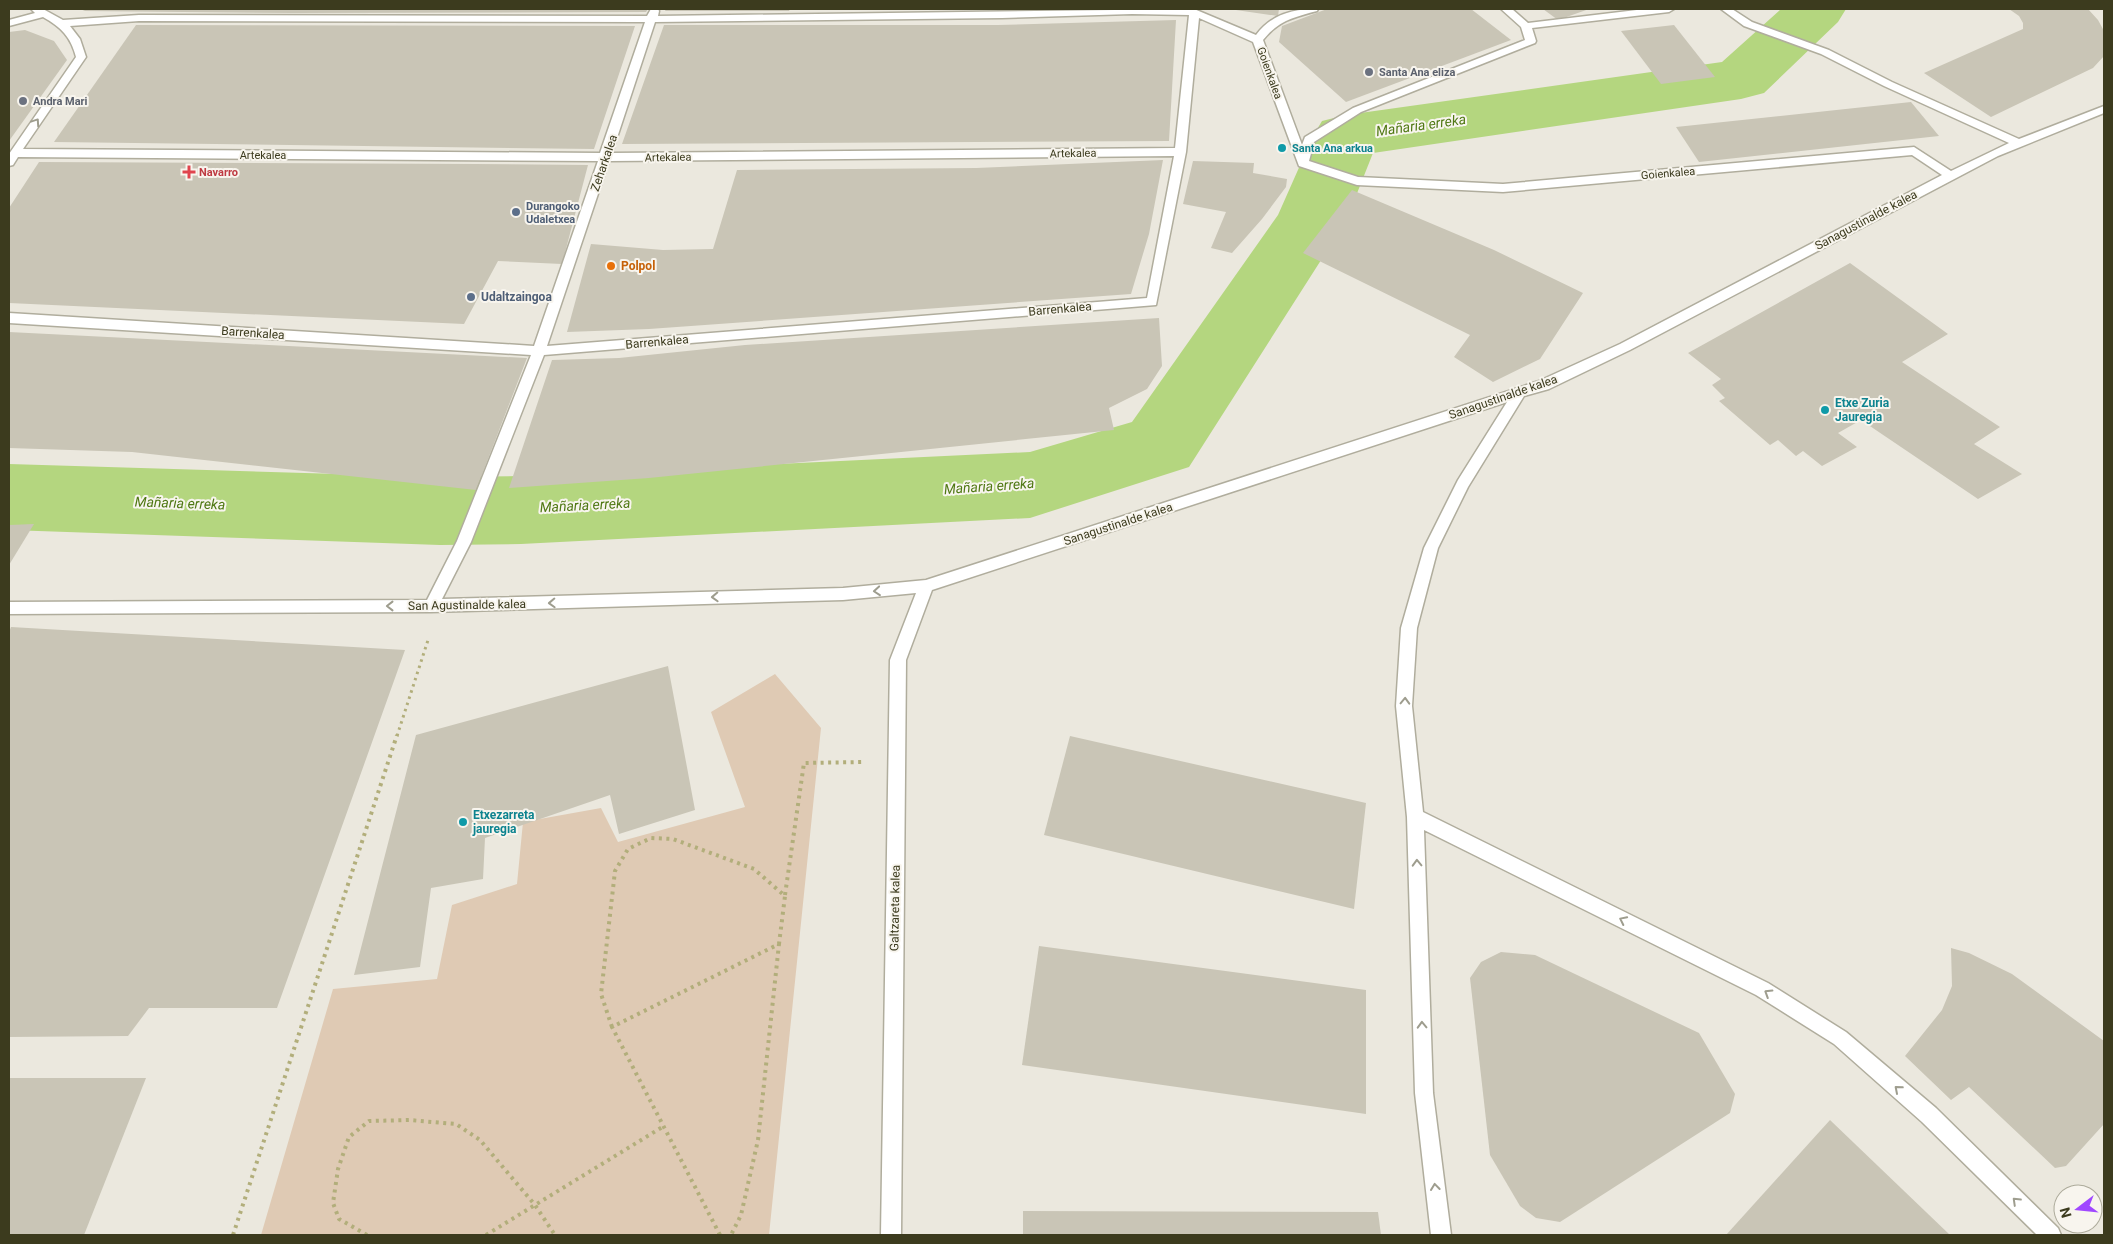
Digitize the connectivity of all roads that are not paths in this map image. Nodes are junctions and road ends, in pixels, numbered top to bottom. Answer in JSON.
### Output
{"nodes":[{"id":1,"x":1313,"y":9,"type":"edge"},
{"id":2,"x":1506,"y":9,"type":"edge"},
{"id":3,"x":1669,"y":9,"type":"edge"},
{"id":4,"x":1726,"y":9,"type":"edge"},
{"id":5,"x":1132,"y":10,"type":"edge"},
{"id":6,"x":41,"y":11,"type":"edge"},
{"id":7,"x":1036,"y":12,"type":"edge"},
{"id":8,"x":1194,"y":12,"type":"junction"},
{"id":9,"x":653,"y":14,"type":"edge"},
{"id":10,"x":9,"y":23,"type":"edge"},
{"id":11,"x":64,"y":23,"type":"junction"},
{"id":12,"x":1526,"y":26,"type":"junction"},
{"id":13,"x":1258,"y":40,"type":"junction"},
{"id":14,"x":2104,"y":109,"type":"edge"},
{"id":15,"x":2019,"y":143,"type":"junction"},
{"id":16,"x":1180,"y":152,"type":"junction"},
{"id":17,"x":606,"y":157,"type":"junction"},
{"id":18,"x":12,"y":158,"type":"edge"},
{"id":19,"x":1303,"y":163,"type":"junction"},
{"id":20,"x":1950,"y":175,"type":"junction"},
{"id":21,"x":9,"y":318,"type":"edge"},
{"id":22,"x":539,"y":351,"type":"junction"},
{"id":23,"x":1519,"y":394,"type":"junction"},
{"id":24,"x":926,"y":586,"type":"junction"},
{"id":25,"x":431,"y":606,"type":"junction"},
{"id":26,"x":9,"y":608,"type":"edge"},
{"id":27,"x":1415,"y":817,"type":"junction"},
{"id":28,"x":891,"y":1235,"type":"edge"},
{"id":29,"x":1441,"y":1235,"type":"edge"},
{"id":30,"x":2051,"y":1235,"type":"edge"}],
"edges":[{"from":1,"to":13,"type":"street"},
{"from":2,"to":12,"type":"street"},
{"from":3,"to":12,"type":"street"},
{"from":4,"to":15,"type":"street"},
{"from":5,"to":7,"type":"street","name":"Goienkalea"},
{"from":5,"to":8,"type":"street","name":"Goienkalea"},
{"from":6,"to":10,"type":"street"},
{"from":6,"to":11,"type":"street"},
{"from":7,"to":9,"type":"street","name":"Goienkalea"},
{"from":8,"to":13,"type":"street","name":"Goienkalea"},
{"from":8,"to":16,"type":"street"},
{"from":9,"to":11,"type":"street","name":"Goienkalea"},
{"from":9,"to":17,"type":"street","name":"Zeharkalea"},
{"from":18,"to":11,"type":"street","one_way":true},
{"from":12,"to":19,"type":"street"},
{"from":13,"to":19,"type":"street","name":"Goienkalea"},
{"from":14,"to":15,"type":"street","name":"Sanagustinalde kalea"},
{"from":15,"to":20,"type":"street","name":"Sanagustinalde kalea"},
{"from":16,"to":17,"type":"street","name":"Artekalea"},
{"from":16,"to":22,"type":"street","name":"Barrenkalea"},
{"from":17,"to":18,"type":"street","name":"Artekalea"},
{"from":17,"to":22,"type":"street","name":"Zeharkalea"},
{"from":19,"to":20,"type":"street","name":"Goienkalea"},
{"from":20,"to":23,"type":"street","name":"Sanagustinalde kalea"},
{"from":21,"to":22,"type":"street","name":"Barrenkalea"},
{"from":22,"to":25,"type":"street","name":"Zeharkalea"},
{"from":23,"to":24,"type":"street","name":"Sanagustinalde kalea"},
{"from":27,"to":23,"type":"street","one_way":true},
{"from":24,"to":25,"type":"street","name":"San Agustinalde kalea","one_way":true},
{"from":24,"to":28,"type":"street","name":"Galtzareta kalea"},
{"from":25,"to":26,"type":"street","name":"San Agustinalde kalea","one_way":true},
{"from":29,"to":27,"type":"street","one_way":true},
{"from":30,"to":27,"type":"street","one_way":true}]}
